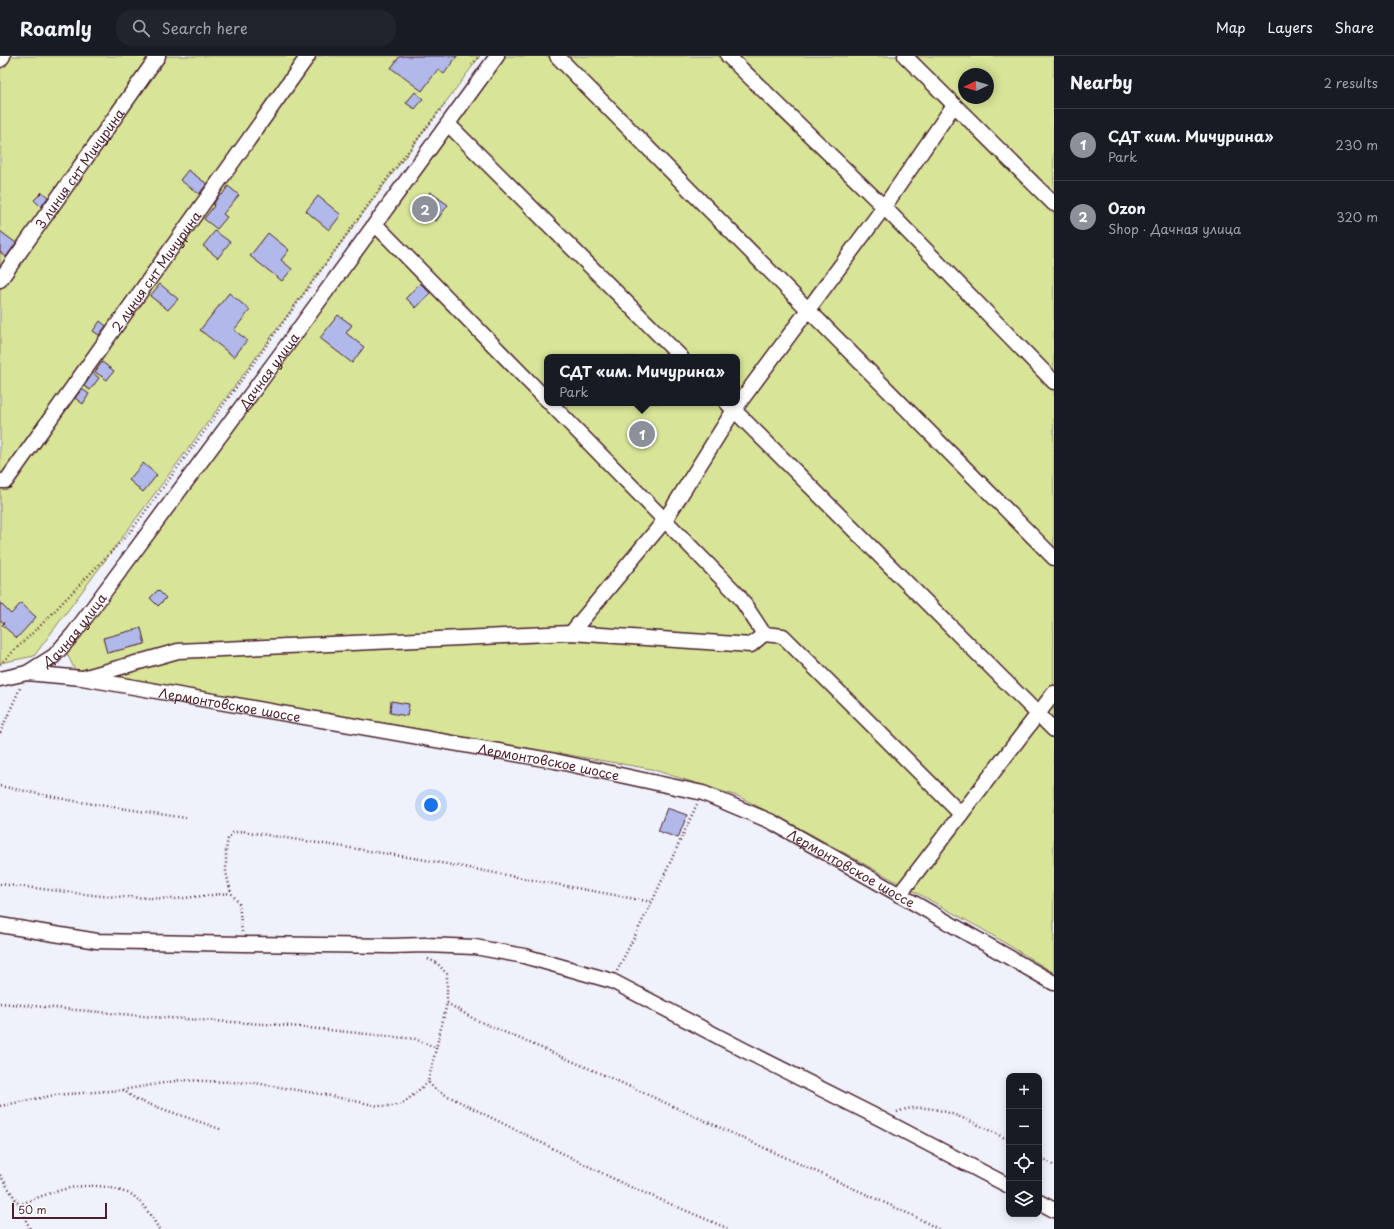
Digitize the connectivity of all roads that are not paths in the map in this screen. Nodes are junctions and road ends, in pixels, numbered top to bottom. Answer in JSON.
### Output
{"nodes":[{"id":1,"x":3,"y":56,"type":"edge"},
{"id":2,"x":158,"y":56,"type":"edge"},
{"id":3,"x":308,"y":56,"type":"edge"},
{"id":4,"x":497,"y":56,"type":"edge"},
{"id":5,"x":557,"y":56,"type":"edge"},
{"id":6,"x":728,"y":56,"type":"edge"},
{"id":7,"x":906,"y":56,"type":"edge"},
{"id":8,"x":0,"y":60,"type":"edge"},
{"id":9,"x":954,"y":105,"type":"junction"},
{"id":10,"x":448,"y":124,"type":"junction"},
{"id":11,"x":1054,"y":204,"type":"edge"},
{"id":12,"x":884,"y":207,"type":"junction"},
{"id":13,"x":375,"y":224,"type":"junction"},
{"id":14,"x":0,"y":280,"type":"edge"},
{"id":15,"x":809,"y":309,"type":"junction"},
{"id":16,"x":678,"y":354,"type":"edge"},
{"id":17,"x":1054,"y":382,"type":"edge"},
{"id":18,"x":740,"y":396,"type":"edge"},
{"id":19,"x":544,"y":397,"type":"edge"},
{"id":20,"x":553,"y":406,"type":"edge"},
{"id":21,"x":731,"y":407,"type":"edge"},
{"id":22,"x":0,"y":481,"type":"edge"},
{"id":23,"x":665,"y":520,"type":"junction"},
{"id":24,"x":1054,"y":558,"type":"edge"},
{"id":25,"x":572,"y":633,"type":"junction"},
{"id":26,"x":764,"y":634,"type":"junction"},
{"id":27,"x":27,"y":673,"type":"junction"},
{"id":28,"x":82,"y":678,"type":"junction"},
{"id":29,"x":0,"y":679,"type":"edge"},
{"id":30,"x":1054,"y":693,"type":"edge"},
{"id":31,"x":1038,"y":714,"type":"junction"},
{"id":32,"x":1054,"y":730,"type":"edge"},
{"id":33,"x":961,"y":814,"type":"junction"},
{"id":34,"x":899,"y":895,"type":"junction"},
{"id":35,"x":0,"y":925,"type":"edge"},
{"id":36,"x":1054,"y":983,"type":"edge"},
{"id":37,"x":1006,"y":1184,"type":"edge"},
{"id":38,"x":1042,"y":1204,"type":"edge"},
{"id":39,"x":1054,"y":1210,"type":"edge"}],
"edges":[{"from":1,"to":8,"type":"street"},
{"from":2,"to":14,"type":"street","name":"3 линия снт Мичурина"},
{"from":3,"to":22,"type":"street","name":"2 линия снт Мичурина"},
{"from":4,"to":10,"type":"street","name":"Дачная улица"},
{"from":5,"to":15,"type":"street"},
{"from":6,"to":12,"type":"street"},
{"from":7,"to":9,"type":"street"},
{"from":9,"to":11,"type":"street"},
{"from":9,"to":12,"type":"street"},
{"from":10,"to":13,"type":"street","name":"Дачная улица"},
{"from":10,"to":16,"type":"street"},
{"from":12,"to":15,"type":"street"},
{"from":12,"to":17,"type":"street"},
{"from":13,"to":19,"type":"street"},
{"from":13,"to":27,"type":"street","name":"Дачная улица"},
{"from":15,"to":18,"type":"street"},
{"from":15,"to":24,"type":"street"},
{"from":20,"to":23,"type":"street"},
{"from":21,"to":23,"type":"street"},
{"from":21,"to":31,"type":"street"},
{"from":23,"to":25,"type":"street"},
{"from":23,"to":26,"type":"street"},
{"from":25,"to":26,"type":"street"},
{"from":25,"to":28,"type":"street"},
{"from":26,"to":33,"type":"street"},
{"from":27,"to":28,"type":"street","name":"Лермонтовское шоссе"},
{"from":27,"to":29,"type":"street","name":"Лермонтовское шоссе"},
{"from":28,"to":34,"type":"street","name":"Лермонтовское шоссе"},
{"from":30,"to":31,"type":"street"},
{"from":31,"to":32,"type":"street"},
{"from":31,"to":33,"type":"street"},
{"from":33,"to":34,"type":"street"},
{"from":34,"to":36,"type":"street","name":"Лермонтовское шоссе"},
{"from":35,"to":37,"type":"street"},
{"from":38,"to":39,"type":"street"}]}
